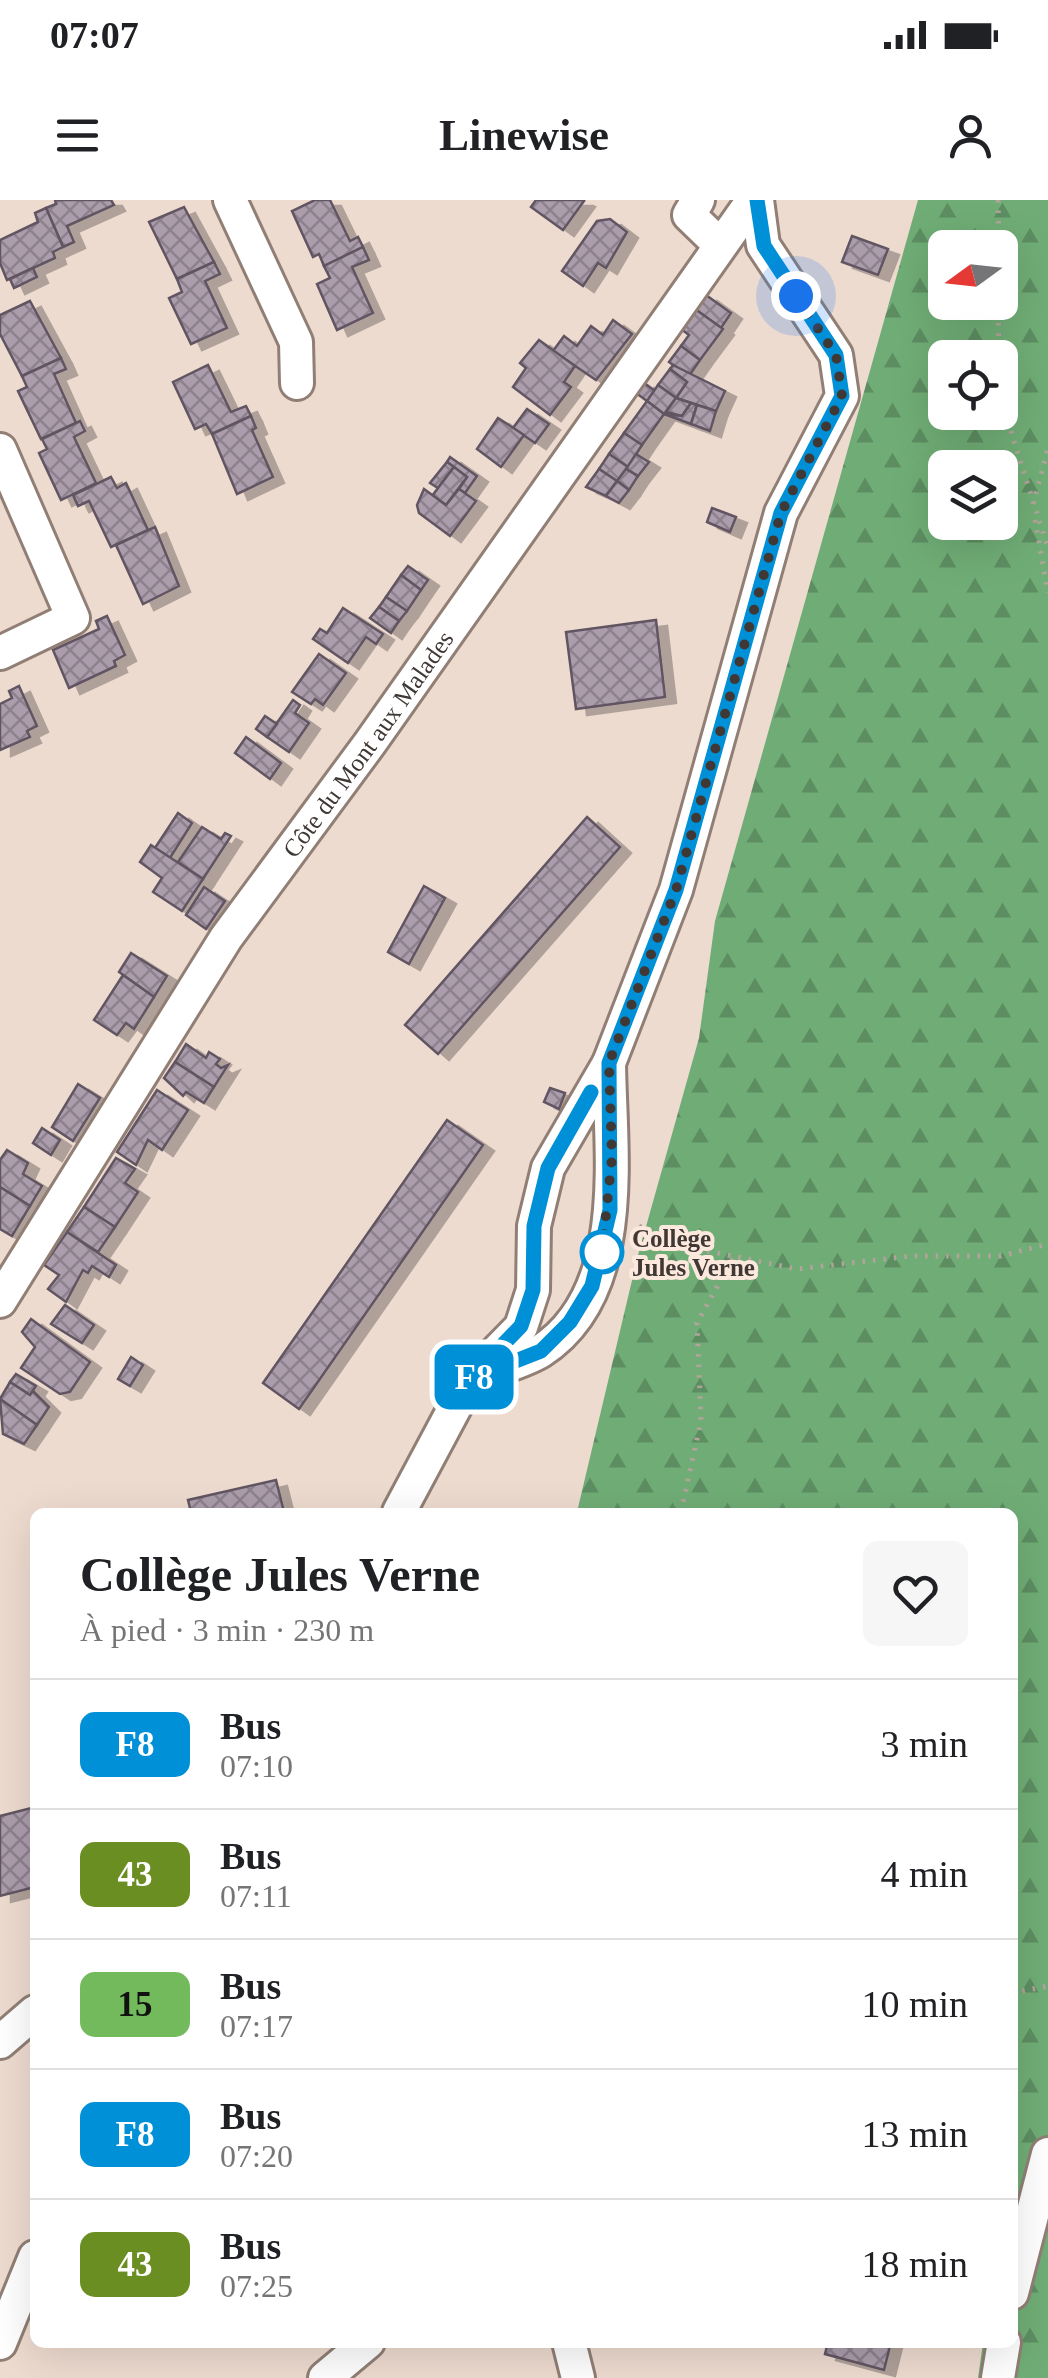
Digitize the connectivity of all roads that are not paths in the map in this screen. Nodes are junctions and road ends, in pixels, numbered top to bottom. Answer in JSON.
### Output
{"nodes":[{"id":1,"x":230,"y":200,"type":"edge"},
{"id":2,"x":698,"y":200,"type":"edge"},
{"id":3,"x":755,"y":200,"type":"edge"},
{"id":4,"x":720,"y":246,"type":"junction"},
{"id":5,"x":297,"y":384,"type":"dead end"},
{"id":6,"x":0,"y":450,"type":"edge"},
{"id":7,"x":0,"y":653,"type":"edge"},
{"id":8,"x":609,"y":1063,"type":"junction"},
{"id":9,"x":554,"y":1155,"type":"junction"},
{"id":10,"x":612,"y":1158,"type":"junction"},
{"id":11,"x":0,"y":1301,"type":"edge"},
{"id":12,"x":470,"y":1379,"type":"junction"},
{"id":13,"x":401,"y":1508,"type":"edge"},
{"id":14,"x":30,"y":2016,"type":"edge"},
{"id":15,"x":0,"y":2042,"type":"edge"},
{"id":16,"x":1048,"y":2154,"type":"edge"},
{"id":17,"x":1018,"y":2262,"type":"edge"},
{"id":18,"x":30,"y":2270,"type":"edge"},
{"id":19,"x":0,"y":2343,"type":"edge"},
{"id":20,"x":361,"y":2348,"type":"edge"},
{"id":21,"x":570,"y":2348,"type":"edge"},
{"id":22,"x":1003,"y":2348,"type":"edge"},
{"id":23,"x":325,"y":2378,"type":"edge"},
{"id":24,"x":578,"y":2378,"type":"edge"},
{"id":25,"x":998,"y":2378,"type":"edge"}],
"edges":[{"from":1,"to":5,"type":"street"},
{"from":2,"to":4,"type":"street"},
{"from":3,"to":4,"type":"street","name":"Côte du Mont aux Malades"},
{"from":3,"to":8,"type":"street"},
{"from":4,"to":11,"type":"street","name":"Côte du Mont aux Malades"},
{"from":6,"to":7,"type":"street"},
{"from":8,"to":9,"type":"street"},
{"from":8,"to":10,"type":"street"},
{"from":9,"to":10,"type":"street"},
{"from":9,"to":12,"type":"street"},
{"from":10,"to":12,"type":"street"},
{"from":12,"to":13,"type":"street"},
{"from":14,"to":15,"type":"street"},
{"from":16,"to":17,"type":"street"},
{"from":18,"to":19,"type":"street"},
{"from":20,"to":23,"type":"street"},
{"from":21,"to":24,"type":"street"},
{"from":22,"to":25,"type":"street"}]}
